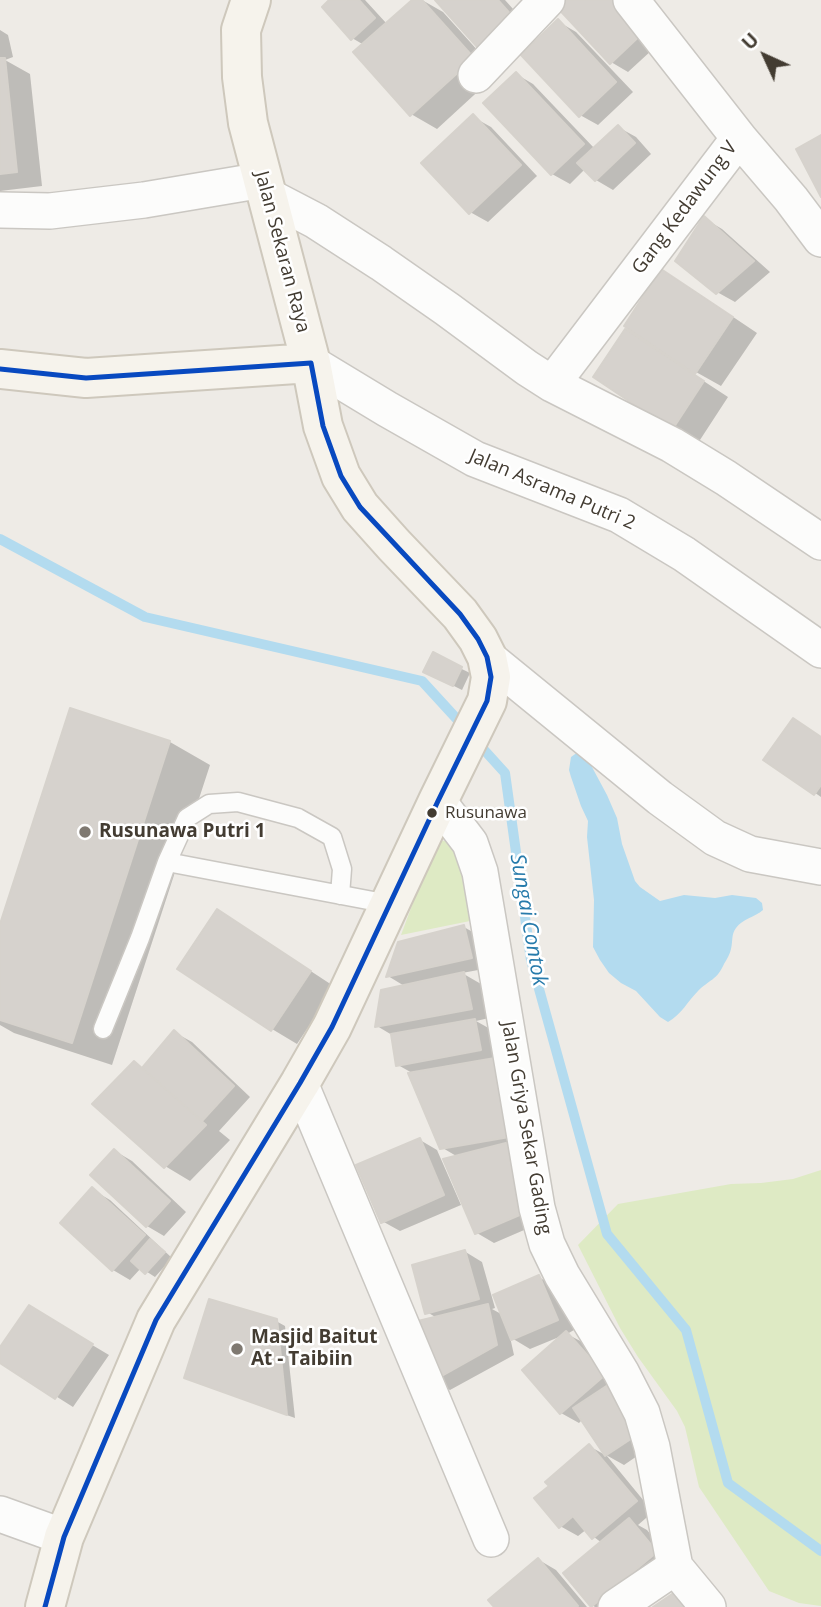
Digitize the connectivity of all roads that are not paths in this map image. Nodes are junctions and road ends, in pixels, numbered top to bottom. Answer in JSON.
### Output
{"nodes":[{"id":1,"x":251,"y":0,"type":"edge"},
{"id":2,"x":547,"y":0,"type":"edge"},
{"id":3,"x":631,"y":0,"type":"edge"},
{"id":4,"x":476,"y":75,"type":"dead end"},
{"id":5,"x":739,"y":138,"type":"junction"},
{"id":6,"x":265,"y":188,"type":"junction"},
{"id":7,"x":0,"y":210,"type":"edge"},
{"id":8,"x":821,"y":239,"type":"edge"},
{"id":9,"x":312,"y":363,"type":"junction"},
{"id":10,"x":0,"y":369,"type":"edge"},
{"id":11,"x":552,"y":384,"type":"junction"},
{"id":12,"x":821,"y":542,"type":"edge"},
{"id":13,"x":821,"y":650,"type":"edge"},
{"id":14,"x":487,"y":657,"type":"junction"},
{"id":15,"x":438,"y":801,"type":"junction"},
{"id":16,"x":167,"y":862,"type":"junction"},
{"id":17,"x":821,"y":867,"type":"edge"},
{"id":18,"x":340,"y":895,"type":"junction"},
{"id":19,"x":389,"y":904,"type":"junction"},
{"id":20,"x":103,"y":1029,"type":"dead end"},
{"id":21,"x":300,"y":1083,"type":"junction"},
{"id":22,"x":0,"y":1514,"type":"edge"},
{"id":23,"x":64,"y":1536,"type":"junction"},
{"id":24,"x":491,"y":1539,"type":"dead end"},
{"id":25,"x":675,"y":1567,"type":"junction"},
{"id":26,"x":45,"y":1607,"type":"edge"},
{"id":27,"x":617,"y":1607,"type":"edge"},
{"id":28,"x":708,"y":1607,"type":"edge"}],
"edges":[{"from":1,"to":6,"type":"main road","name":"Jalan Sekaran Raya"},
{"from":2,"to":4,"type":"street"},
{"from":3,"to":5,"type":"street","name":"Gang Kedawung V"},
{"from":5,"to":8,"type":"street"},
{"from":5,"to":11,"type":"street","name":"Gang Kedawung V"},
{"from":6,"to":7,"type":"street"},
{"from":6,"to":9,"type":"main road","name":"Jalan Sekaran Raya"},
{"from":6,"to":11,"type":"street"},
{"from":9,"to":10,"type":"main road","name":"Jalan Sekaran Raya"},
{"from":9,"to":13,"type":"street","name":"Jalan Asrama Putri 2"},
{"from":9,"to":14,"type":"main road"},
{"from":11,"to":12,"type":"street"},
{"from":14,"to":15,"type":"main road"},
{"from":14,"to":17,"type":"street"},
{"from":15,"to":19,"type":"main road"},
{"from":15,"to":25,"type":"street","name":"Jalan Griya Sekar Gading"},
{"from":16,"to":18,"type":"lane"},
{"from":16,"to":18,"type":"lane"},
{"from":16,"to":20,"type":"lane"},
{"from":18,"to":19,"type":"lane"},
{"from":19,"to":21,"type":"main road"},
{"from":21,"to":23,"type":"main road"},
{"from":21,"to":24,"type":"street"},
{"from":22,"to":23,"type":"street"},
{"from":23,"to":26,"type":"main road"},
{"from":25,"to":27,"type":"street"},
{"from":25,"to":28,"type":"street","name":"Jalan Griya Sekar Gading"}]}
